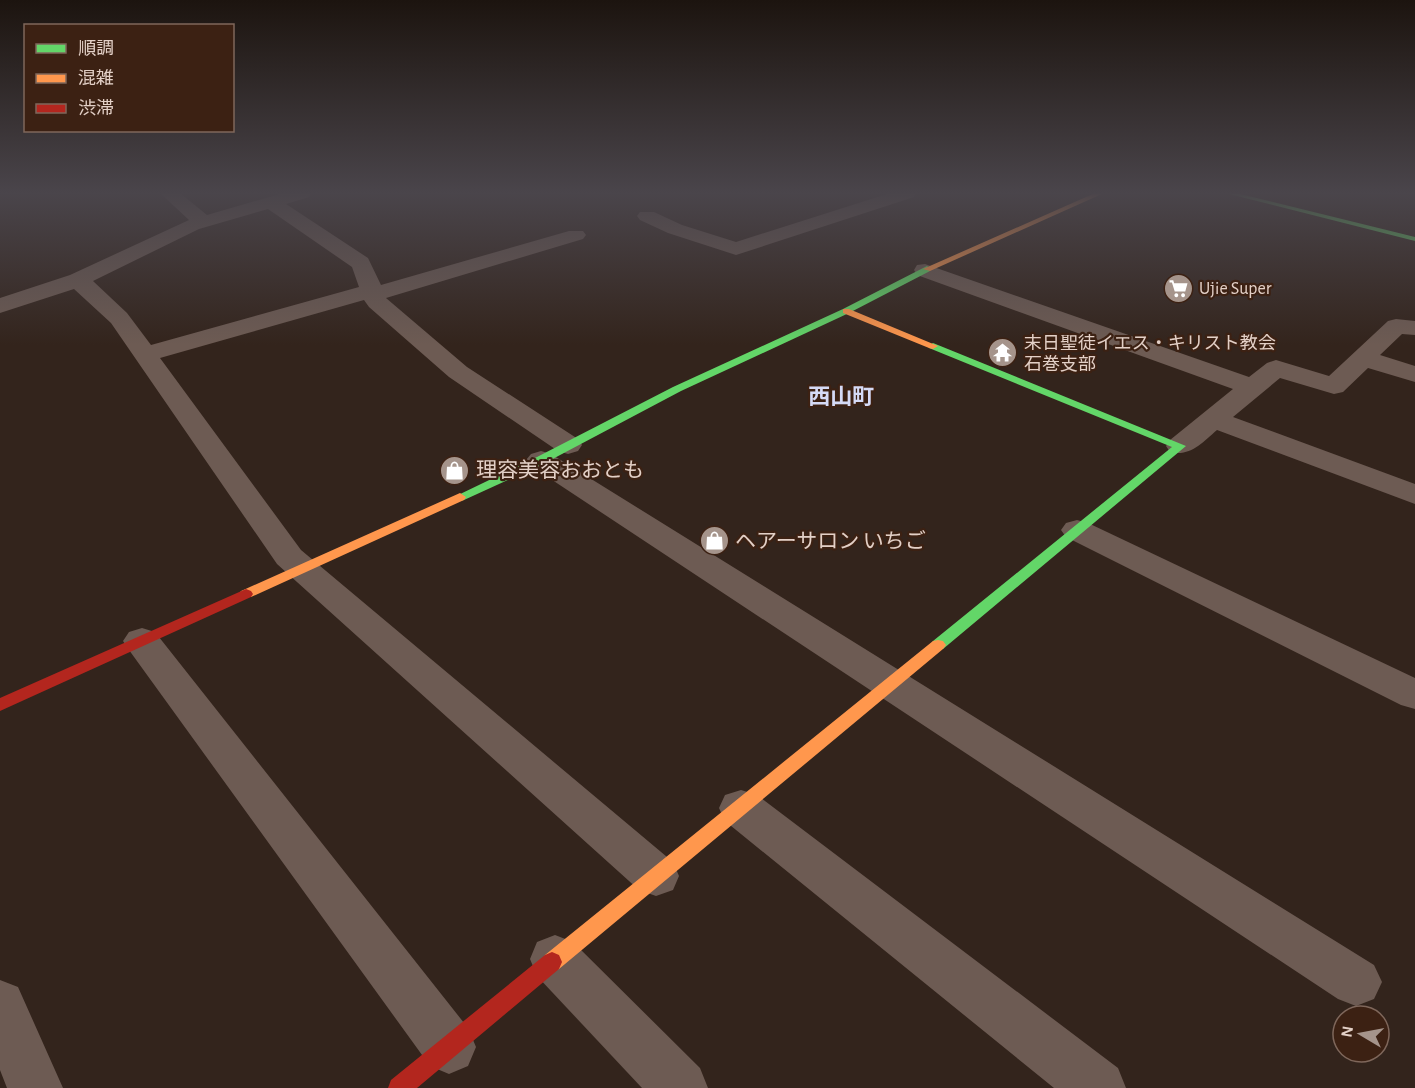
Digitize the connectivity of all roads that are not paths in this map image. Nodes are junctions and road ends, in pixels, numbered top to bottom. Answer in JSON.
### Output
{"nodes":[{"id":1,"x":151,"y":244,"type":"edge"},
{"id":2,"x":333,"y":244,"type":"edge"},
{"id":3,"x":545,"y":244,"type":"edge"},
{"id":4,"x":720,"y":244,"type":"edge"},
{"id":5,"x":752,"y":244,"type":"edge"},
{"id":6,"x":985,"y":244,"type":"edge"},
{"id":7,"x":925,"y":270,"type":"junction"},
{"id":8,"x":78,"y":280,"type":"junction"},
{"id":9,"x":372,"y":293,"type":"junction"},
{"id":10,"x":0,"y":306,"type":"edge"},
{"id":11,"x":846,"y":311,"type":"junction"},
{"id":12,"x":1415,"y":328,"type":"edge"},
{"id":13,"x":146,"y":354,"type":"junction"},
{"id":14,"x":1363,"y":358,"type":"junction"},
{"id":15,"x":1415,"y":374,"type":"edge"},
{"id":16,"x":1252,"y":387,"type":"junction"},
{"id":17,"x":1213,"y":419,"type":"junction"},
{"id":18,"x":1180,"y":446,"type":"junction"},
{"id":19,"x":555,"y":452,"type":"junction"},
{"id":20,"x":1415,"y":495,"type":"edge"},
{"id":21,"x":1077,"y":530,"type":"junction"},
{"id":22,"x":302,"y":569,"type":"junction"},
{"id":23,"x":142,"y":641,"type":"junction"},
{"id":24,"x":890,"y":684,"type":"junction"},
{"id":25,"x":1415,"y":695,"type":"edge"},
{"id":26,"x":0,"y":705,"type":"edge"},
{"id":27,"x":741,"y":808,"type":"junction"},
{"id":28,"x":656,"y":876,"type":"junction"},
{"id":29,"x":555,"y":959,"type":"junction"},
{"id":30,"x":1356,"y":982,"type":"dead end"},
{"id":31,"x":0,"y":1005,"type":"edge"},
{"id":32,"x":449,"y":1047,"type":"junction"},
{"id":33,"x":35,"y":1088,"type":"edge"},
{"id":34,"x":399,"y":1088,"type":"edge"},
{"id":35,"x":680,"y":1088,"type":"edge"},
{"id":36,"x":1098,"y":1088,"type":"edge"}],
"edges":[{"from":1,"to":8,"type":"street"},
{"from":2,"to":9,"type":"street"},
{"from":3,"to":9,"type":"street"},
{"from":4,"to":5,"type":"street"},
{"from":6,"to":7,"type":"main road"},
{"from":7,"to":11,"type":"main road"},
{"from":7,"to":16,"type":"street"},
{"from":8,"to":10,"type":"street"},
{"from":8,"to":13,"type":"street"},
{"from":9,"to":13,"type":"street"},
{"from":9,"to":19,"type":"street"},
{"from":11,"to":18,"type":"main road"},
{"from":11,"to":19,"type":"main road"},
{"from":12,"to":14,"type":"street"},
{"from":13,"to":22,"type":"street"},
{"from":14,"to":15,"type":"street"},
{"from":14,"to":16,"type":"street"},
{"from":16,"to":17,"type":"street"},
{"from":17,"to":18,"type":"street"},
{"from":17,"to":20,"type":"street"},
{"from":18,"to":21,"type":"main road"},
{"from":19,"to":22,"type":"main road"},
{"from":19,"to":24,"type":"street"},
{"from":21,"to":24,"type":"main road"},
{"from":21,"to":25,"type":"street"},
{"from":22,"to":23,"type":"main road"},
{"from":22,"to":28,"type":"street"},
{"from":23,"to":26,"type":"main road"},
{"from":23,"to":32,"type":"street"},
{"from":24,"to":27,"type":"main road"},
{"from":24,"to":30,"type":"street"},
{"from":27,"to":28,"type":"main road"},
{"from":27,"to":36,"type":"street"},
{"from":28,"to":29,"type":"main road"},
{"from":29,"to":32,"type":"main road"},
{"from":29,"to":35,"type":"street"},
{"from":31,"to":33,"type":"street"},
{"from":32,"to":34,"type":"main road"}]}
